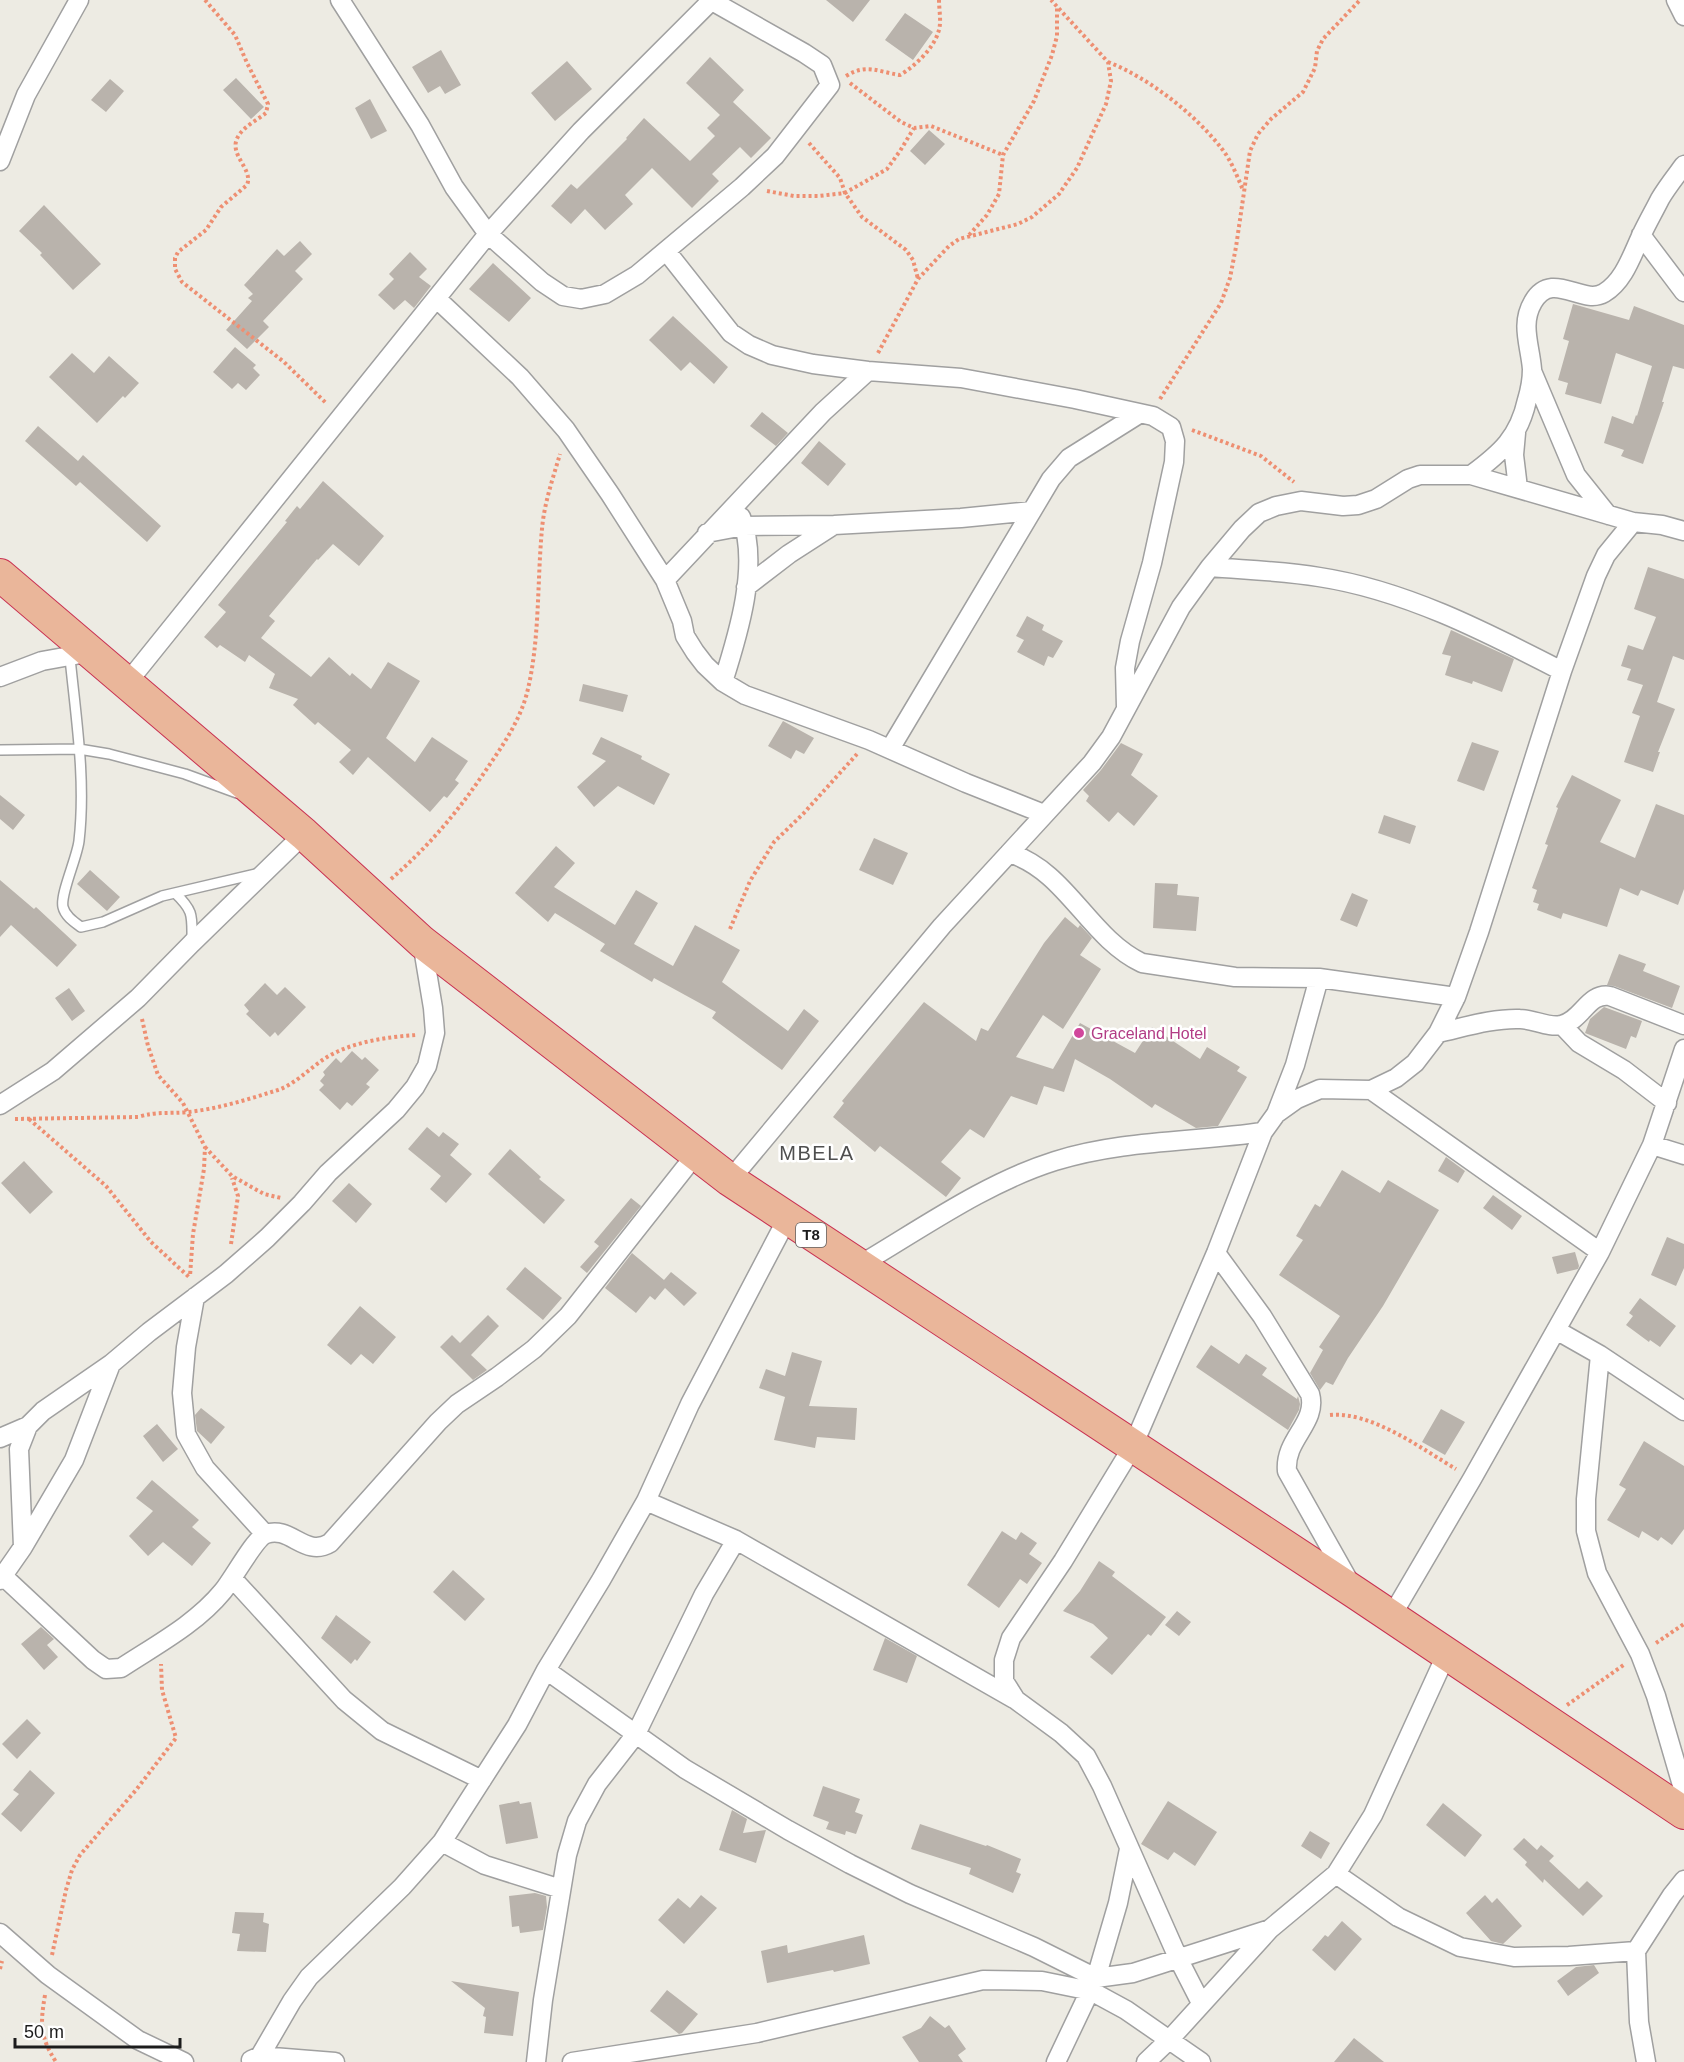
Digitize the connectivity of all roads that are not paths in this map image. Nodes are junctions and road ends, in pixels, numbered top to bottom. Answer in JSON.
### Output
{"nodes":[{"id":1,"x":79,"y":0,"type":"edge"},
{"id":2,"x":340,"y":0,"type":"edge"},
{"id":3,"x":712,"y":0,"type":"edge"},
{"id":4,"x":1676,"y":0,"type":"edge"},
{"id":5,"x":1684,"y":16,"type":"edge"},
{"id":6,"x":0,"y":161,"type":"edge"},
{"id":7,"x":1684,"y":165,"type":"edge"},
{"id":8,"x":488,"y":234,"type":"junction"},
{"id":9,"x":1641,"y":235,"type":"junction"},
{"id":10,"x":667,"y":252,"type":"junction"},
{"id":11,"x":1684,"y":292,"type":"edge"},
{"id":12,"x":437,"y":299,"type":"junction"},
{"id":13,"x":1532,"y":370,"type":"junction"},
{"id":14,"x":868,"y":371,"type":"junction"},
{"id":15,"x":1146,"y":415,"type":"junction"},
{"id":16,"x":1516,"y":433,"type":"junction"},
{"id":17,"x":1471,"y":475,"type":"junction"},
{"id":18,"x":1518,"y":488,"type":"junction"},
{"id":19,"x":735,"y":504,"type":"junction"},
{"id":20,"x":1032,"y":511,"type":"junction"},
{"id":21,"x":1605,"y":515,"type":"junction"},
{"id":22,"x":1684,"y":519,"type":"edge"},
{"id":23,"x":1633,"y":522,"type":"junction"},
{"id":24,"x":834,"y":525,"type":"junction"},
{"id":25,"x":1662,"y":525,"type":"junction"},
{"id":26,"x":744,"y":526,"type":"junction"},
{"id":27,"x":1684,"y":531,"type":"edge"},
{"id":28,"x":707,"y":533,"type":"junction"},
{"id":29,"x":1606,"y":555,"type":"junction"},
{"id":30,"x":1210,"y":567,"type":"junction"},
{"id":31,"x":0,"y":574,"type":"edge"},
{"id":32,"x":665,"y":580,"type":"junction"},
{"id":33,"x":746,"y":587,"type":"junction"},
{"id":34,"x":81,"y":655,"type":"junction"},
{"id":35,"x":1562,"y":671,"type":"junction"},
{"id":36,"x":0,"y":677,"type":"edge"},
{"id":37,"x":723,"y":682,"type":"junction"},
{"id":38,"x":127,"y":683,"type":"junction"},
{"id":39,"x":1126,"y":708,"type":"junction"},
{"id":40,"x":79,"y":749,"type":"junction"},
{"id":41,"x":890,"y":749,"type":"junction"},
{"id":42,"x":0,"y":750,"type":"edge"},
{"id":43,"x":270,"y":806,"type":"junction"},
{"id":44,"x":1044,"y":814,"type":"junction"},
{"id":45,"x":304,"y":834,"type":"junction"},
{"id":46,"x":1009,"y":853,"type":"junction"},
{"id":47,"x":265,"y":872,"type":"junction"},
{"id":48,"x":175,"y":893,"type":"junction"},
{"id":49,"x":422,"y":942,"type":"junction"},
{"id":50,"x":192,"y":943,"type":"junction"},
{"id":51,"x":1319,"y":978,"type":"junction"},
{"id":52,"x":1456,"y":997,"type":"junction"},
{"id":53,"x":1562,"y":1025,"type":"junction"},
{"id":54,"x":1684,"y":1025,"type":"edge"},
{"id":55,"x":1438,"y":1033,"type":"junction"},
{"id":56,"x":1684,"y":1049,"type":"edge"},
{"id":57,"x":1371,"y":1089,"type":"junction"},
{"id":58,"x":1667,"y":1103,"type":"junction"},
{"id":59,"x":5,"y":1112,"type":"edge"},
{"id":60,"x":1276,"y":1114,"type":"junction"},
{"id":61,"x":1263,"y":1132,"type":"junction"},
{"id":62,"x":1652,"y":1145,"type":"junction"},
{"id":63,"x":696,"y":1154,"type":"junction"},
{"id":64,"x":1684,"y":1155,"type":"edge"},
{"id":65,"x":730,"y":1180,"type":"junction"},
{"id":66,"x":787,"y":1219,"type":"junction"},
{"id":67,"x":1600,"y":1252,"type":"junction"},
{"id":68,"x":1216,"y":1253,"type":"junction"},
{"id":69,"x":858,"y":1266,"type":"junction"},
{"id":70,"x":195,"y":1297,"type":"junction"},
{"id":71,"x":1556,"y":1330,"type":"junction"},
{"id":72,"x":1600,"y":1355,"type":"junction"},
{"id":73,"x":111,"y":1364,"type":"junction"},
{"id":74,"x":1684,"y":1411,"type":"edge"},
{"id":75,"x":28,"y":1426,"type":"junction"},
{"id":76,"x":0,"y":1438,"type":"edge"},
{"id":77,"x":1132,"y":1446,"type":"junction"},
{"id":78,"x":646,"y":1502,"type":"junction"},
{"id":79,"x":265,"y":1534,"type":"junction"},
{"id":80,"x":736,"y":1540,"type":"junction"},
{"id":81,"x":24,"y":1547,"type":"junction"},
{"id":82,"x":1,"y":1578,"type":"edge"},
{"id":83,"x":232,"y":1579,"type":"junction"},
{"id":84,"x":1356,"y":1593,"type":"junction"},
{"id":85,"x":1390,"y":1617,"type":"junction"},
{"id":86,"x":1446,"y":1655,"type":"junction"},
{"id":87,"x":546,"y":1670,"type":"junction"},
{"id":88,"x":1016,"y":1700,"type":"junction"},
{"id":89,"x":636,"y":1734,"type":"junction"},
{"id":90,"x":482,"y":1780,"type":"junction"},
{"id":91,"x":1684,"y":1792,"type":"edge"},
{"id":92,"x":1684,"y":1813,"type":"edge"},
{"id":93,"x":442,"y":1842,"type":"junction"},
{"id":94,"x":1129,"y":1849,"type":"junction"},
{"id":95,"x":1336,"y":1874,"type":"junction"},
{"id":96,"x":1684,"y":1880,"type":"edge"},
{"id":97,"x":561,"y":1889,"type":"junction"},
{"id":98,"x":1270,"y":1929,"type":"junction"},
{"id":99,"x":0,"y":1933,"type":"edge"},
{"id":100,"x":1636,"y":1951,"type":"junction"},
{"id":101,"x":1179,"y":1960,"type":"junction"},
{"id":102,"x":1094,"y":1984,"type":"junction"},
{"id":103,"x":1201,"y":2003,"type":"junction"},
{"id":104,"x":1170,"y":2039,"type":"junction"},
{"id":105,"x":255,"y":2060,"type":"edge"},
{"id":106,"x":184,"y":2062,"type":"edge"},
{"id":107,"x":335,"y":2062,"type":"edge"},
{"id":108,"x":536,"y":2062,"type":"edge"},
{"id":109,"x":572,"y":2062,"type":"edge"},
{"id":110,"x":1056,"y":2062,"type":"edge"},
{"id":111,"x":1146,"y":2062,"type":"edge"},
{"id":112,"x":1201,"y":2062,"type":"edge"},
{"id":113,"x":1646,"y":2062,"type":"edge"}],
"edges":[{"from":1,"to":6,"type":"street"},
{"from":2,"to":8,"type":"street"},
{"from":3,"to":8,"type":"street"},
{"from":3,"to":10,"type":"street"},
{"from":4,"to":5,"type":"street"},
{"from":7,"to":9,"type":"street"},
{"from":8,"to":10,"type":"street"},
{"from":8,"to":12,"type":"street"},
{"from":9,"to":11,"type":"street"},
{"from":9,"to":13,"type":"street"},
{"from":10,"to":14,"type":"street"},
{"from":12,"to":32,"type":"street"},
{"from":12,"to":38,"type":"street"},
{"from":13,"to":16,"type":"street"},
{"from":13,"to":21,"type":"street"},
{"from":14,"to":15,"type":"street"},
{"from":14,"to":19,"type":"street"},
{"from":15,"to":20,"type":"street"},
{"from":15,"to":39,"type":"street"},
{"from":16,"to":17,"type":"street"},
{"from":16,"to":18,"type":"street"},
{"from":17,"to":18,"type":"street"},
{"from":17,"to":30,"type":"street"},
{"from":18,"to":21,"type":"street"},
{"from":19,"to":26,"type":"street"},
{"from":19,"to":28,"type":"street"},
{"from":20,"to":24,"type":"street"},
{"from":20,"to":41,"type":"street"},
{"from":21,"to":23,"type":"street"},
{"from":21,"to":29,"type":"street"},
{"from":22,"to":25,"type":"street"},
{"from":23,"to":25,"type":"street"},
{"from":23,"to":29,"type":"street"},
{"from":24,"to":26,"type":"street"},
{"from":24,"to":33,"type":"street"},
{"from":25,"to":27,"type":"street"},
{"from":26,"to":28,"type":"street"},
{"from":26,"to":33,"type":"street"},
{"from":28,"to":32,"type":"street"},
{"from":29,"to":35,"type":"street"},
{"from":30,"to":35,"type":"street"},
{"from":30,"to":39,"type":"street"},
{"from":31,"to":34,"type":"highway","number":"T8"},
{"from":32,"to":37,"type":"street"},
{"from":33,"to":37,"type":"street"},
{"from":34,"to":36,"type":"street"},
{"from":34,"to":38,"type":"highway","number":"T8"},
{"from":34,"to":40,"type":"lane"},
{"from":35,"to":52,"type":"street"},
{"from":37,"to":41,"type":"street"},
{"from":38,"to":43,"type":"highway","number":"T8"},
{"from":39,"to":44,"type":"street"},
{"from":40,"to":42,"type":"lane"},
{"from":40,"to":43,"type":"lane"},
{"from":40,"to":48,"type":"lane"},
{"from":41,"to":44,"type":"street"},
{"from":43,"to":45,"type":"highway","number":"T8"},
{"from":44,"to":46,"type":"street"},
{"from":45,"to":47,"type":"street"},
{"from":45,"to":49,"type":"highway","number":"T8"},
{"from":46,"to":51,"type":"street"},
{"from":46,"to":65,"type":"street"},
{"from":47,"to":48,"type":"lane"},
{"from":47,"to":50,"type":"street"},
{"from":48,"to":50,"type":"lane"},
{"from":49,"to":63,"type":"highway","number":"T8"},
{"from":49,"to":70,"type":"street"},
{"from":50,"to":59,"type":"street"},
{"from":51,"to":52,"type":"street"},
{"from":51,"to":60,"type":"street"},
{"from":52,"to":55,"type":"street"},
{"from":53,"to":54,"type":"street"},
{"from":53,"to":55,"type":"street"},
{"from":53,"to":58,"type":"street"},
{"from":55,"to":57,"type":"street"},
{"from":56,"to":58,"type":"street"},
{"from":57,"to":60,"type":"street"},
{"from":57,"to":67,"type":"street"},
{"from":58,"to":62,"type":"street"},
{"from":60,"to":61,"type":"street"},
{"from":61,"to":68,"type":"street"},
{"from":61,"to":69,"type":"street"},
{"from":62,"to":64,"type":"street"},
{"from":62,"to":67,"type":"street"},
{"from":63,"to":65,"type":"highway","number":"T8"},
{"from":63,"to":79,"type":"street"},
{"from":65,"to":66,"type":"highway","number":"T8"},
{"from":66,"to":69,"type":"highway","number":"T8"},
{"from":66,"to":78,"type":"street"},
{"from":67,"to":71,"type":"street"},
{"from":68,"to":77,"type":"street"},
{"from":68,"to":84,"type":"street"},
{"from":69,"to":77,"type":"highway","number":"T8"},
{"from":70,"to":73,"type":"street"},
{"from":70,"to":79,"type":"street"},
{"from":71,"to":72,"type":"street"},
{"from":71,"to":85,"type":"street"},
{"from":72,"to":74,"type":"street"},
{"from":72,"to":91,"type":"street"},
{"from":73,"to":75,"type":"street"},
{"from":73,"to":81,"type":"street"},
{"from":75,"to":76,"type":"street"},
{"from":75,"to":81,"type":"street"},
{"from":77,"to":84,"type":"highway","number":"T8"},
{"from":77,"to":88,"type":"street"},
{"from":78,"to":80,"type":"street"},
{"from":78,"to":87,"type":"street"},
{"from":79,"to":83,"type":"street"},
{"from":80,"to":88,"type":"street"},
{"from":80,"to":89,"type":"street"},
{"from":81,"to":82,"type":"street"},
{"from":82,"to":83,"type":"street"},
{"from":83,"to":90,"type":"street"},
{"from":84,"to":85,"type":"highway","number":"T8"},
{"from":85,"to":86,"type":"highway","number":"T8"},
{"from":86,"to":92,"type":"highway","number":"T8"},
{"from":86,"to":95,"type":"street"},
{"from":87,"to":89,"type":"street"},
{"from":87,"to":90,"type":"street"},
{"from":88,"to":94,"type":"street"},
{"from":89,"to":97,"type":"street"},
{"from":89,"to":102,"type":"street"},
{"from":90,"to":93,"type":"street"},
{"from":93,"to":97,"type":"street"},
{"from":93,"to":105,"type":"street"},
{"from":94,"to":101,"type":"street"},
{"from":94,"to":102,"type":"street"},
{"from":95,"to":98,"type":"street"},
{"from":95,"to":100,"type":"street"},
{"from":96,"to":100,"type":"street"},
{"from":97,"to":108,"type":"street"},
{"from":98,"to":101,"type":"street"},
{"from":98,"to":103,"type":"street"},
{"from":99,"to":106,"type":"street"},
{"from":100,"to":113,"type":"street"},
{"from":101,"to":102,"type":"street"},
{"from":101,"to":103,"type":"street"},
{"from":102,"to":104,"type":"street"},
{"from":102,"to":109,"type":"street"},
{"from":102,"to":110,"type":"street"},
{"from":103,"to":104,"type":"street"},
{"from":104,"to":111,"type":"street"},
{"from":104,"to":112,"type":"street"},
{"from":105,"to":107,"type":"street"}]}
